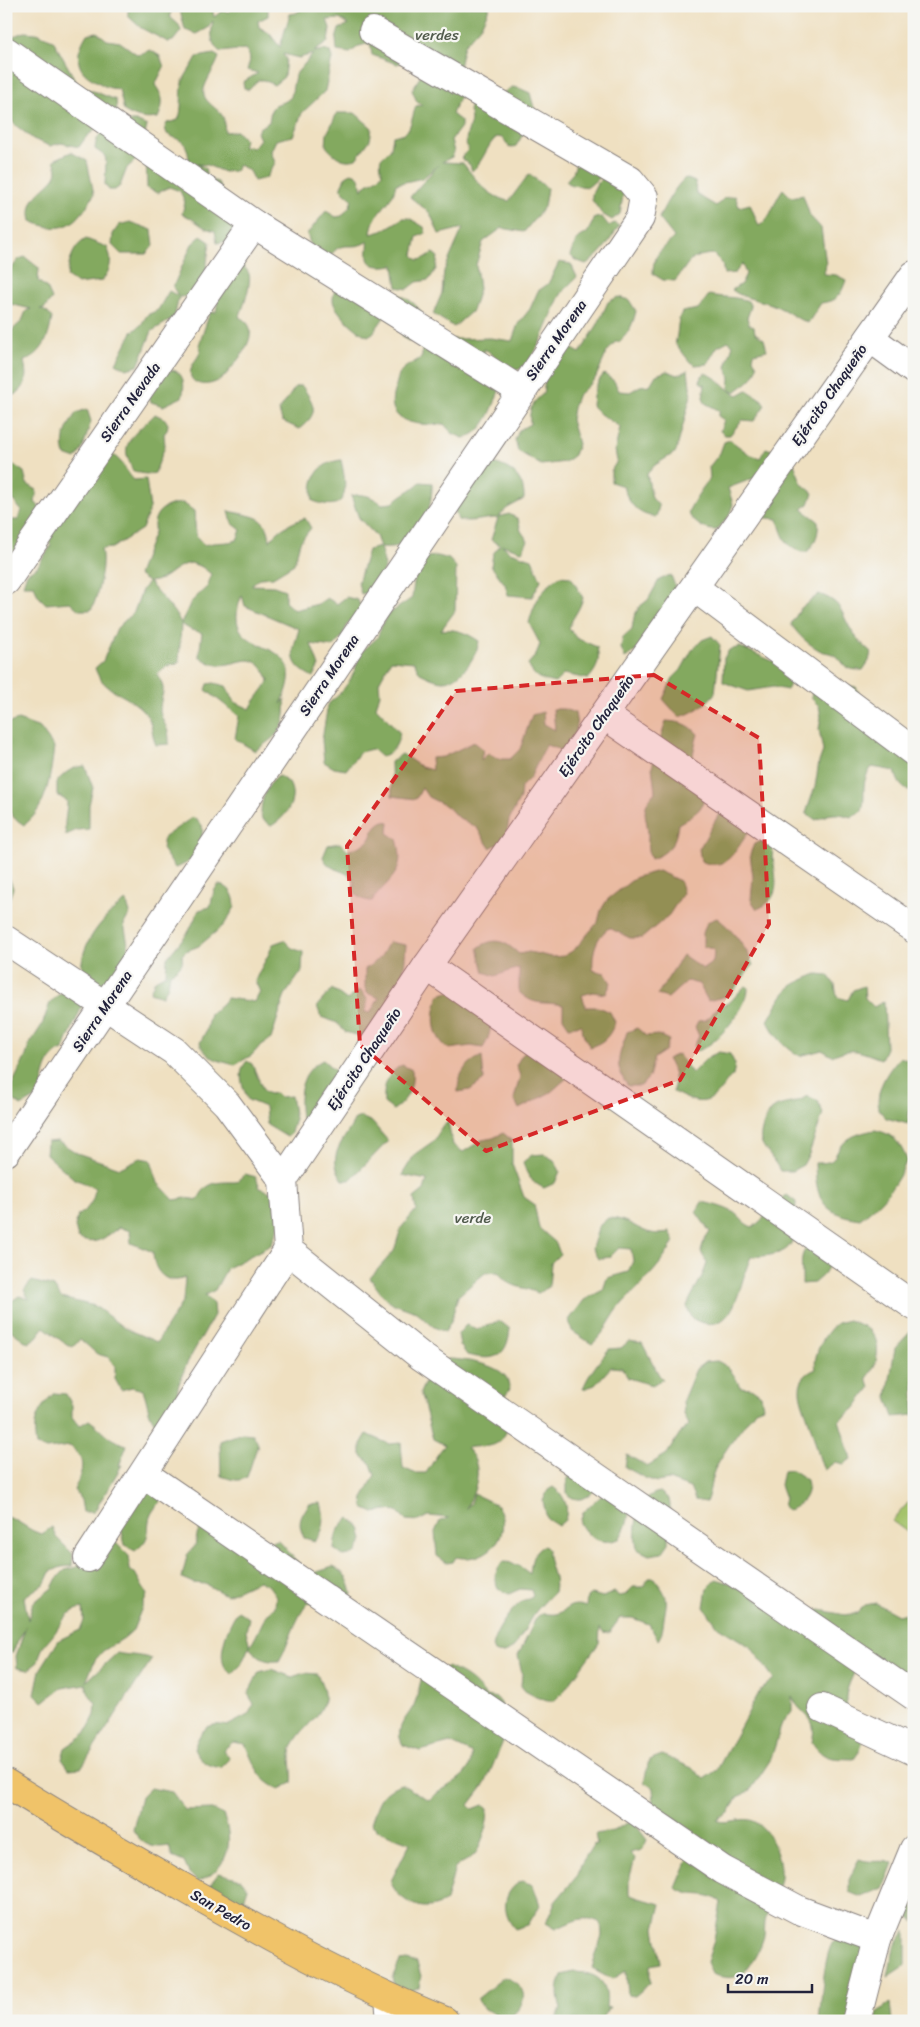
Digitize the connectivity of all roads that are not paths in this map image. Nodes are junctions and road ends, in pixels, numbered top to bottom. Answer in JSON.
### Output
{"nodes":[{"id":1,"x":373,"y":31,"type":"dead end"},
{"id":2,"x":6,"y":51,"type":"edge"},
{"id":3,"x":254,"y":224,"type":"junction"},
{"id":4,"x":914,"y":275,"type":"edge"},
{"id":5,"x":870,"y":338,"type":"junction"},
{"id":6,"x":914,"y":370,"type":"edge"},
{"id":7,"x":521,"y":391,"type":"junction"},
{"id":8,"x":6,"y":581,"type":"edge"},
{"id":9,"x":695,"y":588,"type":"junction"},
{"id":10,"x":604,"y":715,"type":"junction"},
{"id":11,"x":914,"y":752,"type":"edge"},
{"id":12,"x":914,"y":929,"type":"edge"},
{"id":13,"x":6,"y":940,"type":"edge"},
{"id":14,"x":427,"y":966,"type":"junction"},
{"id":15,"x":106,"y":1004,"type":"junction"},
{"id":16,"x":6,"y":1152,"type":"edge"},
{"id":17,"x":282,"y":1180,"type":"junction"},
{"id":18,"x":288,"y":1250,"type":"junction"},
{"id":19,"x":914,"y":1306,"type":"edge"},
{"id":20,"x":144,"y":1474,"type":"junction"},
{"id":21,"x":88,"y":1558,"type":"dead end"},
{"id":22,"x":914,"y":1696,"type":"edge"},
{"id":23,"x":822,"y":1708,"type":"dead end"},
{"id":24,"x":914,"y":1750,"type":"edge"},
{"id":25,"x":6,"y":1783,"type":"edge"},
{"id":26,"x":914,"y":1849,"type":"edge"},
{"id":27,"x":877,"y":1939,"type":"junction"},
{"id":28,"x":390,"y":2009,"type":"edge"},
{"id":29,"x":444,"y":2021,"type":"edge"},
{"id":30,"x":856,"y":2021,"type":"edge"}],
"edges":[{"from":1,"to":7,"type":"street","name":"Sierra Morena"},
{"from":2,"to":3,"type":"street"},
{"from":3,"to":7,"type":"street"},
{"from":3,"to":8,"type":"street","name":"Sierra Nevada"},
{"from":4,"to":5,"type":"street","name":"Ejército Chaqueño"},
{"from":5,"to":6,"type":"street"},
{"from":5,"to":9,"type":"street","name":"Ejército Chaqueño"},
{"from":7,"to":15,"type":"street","name":"Sierra Morena"},
{"from":9,"to":10,"type":"street","name":"Ejército Chaqueño"},
{"from":9,"to":11,"type":"street"},
{"from":10,"to":12,"type":"street"},
{"from":10,"to":14,"type":"street","name":"Ejército Chaqueño"},
{"from":13,"to":15,"type":"street"},
{"from":14,"to":17,"type":"street","name":"Ejército Chaqueño"},
{"from":14,"to":19,"type":"street"},
{"from":15,"to":16,"type":"street","name":"Sierra Morena"},
{"from":15,"to":17,"type":"street"},
{"from":17,"to":18,"type":"street"},
{"from":18,"to":20,"type":"street"},
{"from":18,"to":22,"type":"street"},
{"from":20,"to":21,"type":"street"},
{"from":20,"to":27,"type":"street"},
{"from":23,"to":24,"type":"street"},
{"from":25,"to":28,"type":"main road","name":"San Pedro"},
{"from":26,"to":27,"type":"street"},
{"from":27,"to":30,"type":"street"},
{"from":28,"to":29,"type":"main road","name":"San Pedro"}]}
